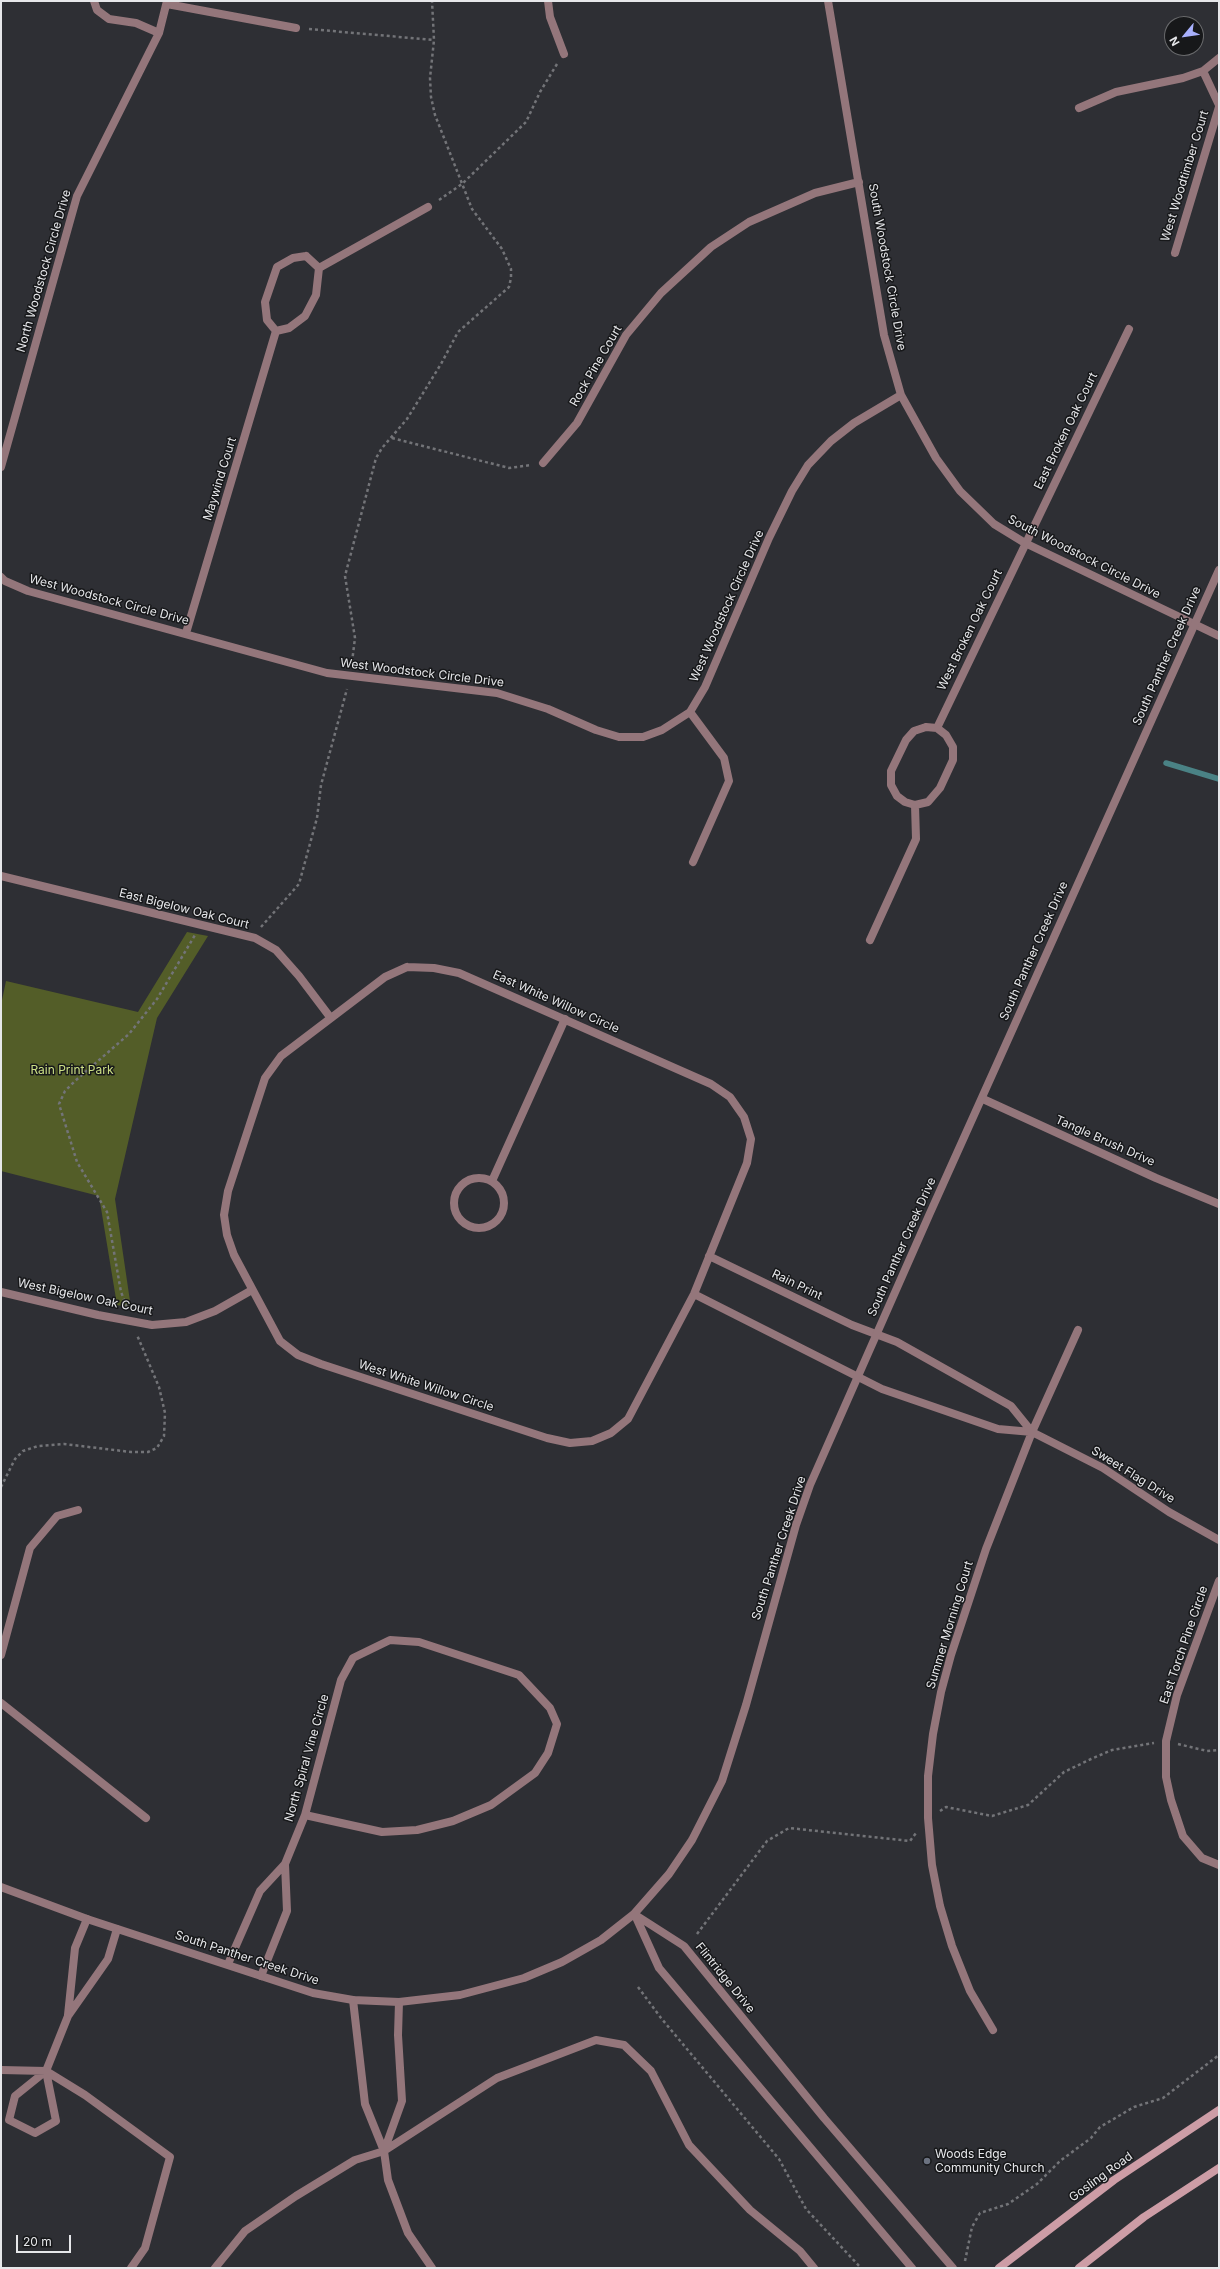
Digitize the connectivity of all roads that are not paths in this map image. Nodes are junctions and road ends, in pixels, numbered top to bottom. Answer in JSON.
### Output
{"nodes":[{"id":1,"x":94,"y":1,"type":"edge"},
{"id":2,"x":548,"y":1,"type":"edge"},
{"id":3,"x":828,"y":1,"type":"edge"},
{"id":4,"x":167,"y":3,"type":"edge"},
{"id":5,"x":296,"y":28,"type":"road end"},
{"id":6,"x":158,"y":33,"type":"junction"},
{"id":7,"x":564,"y":54,"type":"road end"},
{"id":8,"x":1219,"y":58,"type":"edge"},
{"id":9,"x":1203,"y":71,"type":"junction"},
{"id":10,"x":1219,"y":106,"type":"edge"},
{"id":11,"x":1079,"y":108,"type":"dead end"},
{"id":12,"x":859,"y":182,"type":"junction"},
{"id":13,"x":428,"y":207,"type":"road end"},
{"id":14,"x":1175,"y":253,"type":"dead end"},
{"id":15,"x":319,"y":268,"type":"junction"},
{"id":16,"x":1129,"y":329,"type":"dead end"},
{"id":17,"x":276,"y":331,"type":"junction"},
{"id":18,"x":901,"y":395,"type":"junction"},
{"id":19,"x":543,"y":463,"type":"road end"},
{"id":20,"x":1,"y":467,"type":"edge"},
{"id":21,"x":1025,"y":543,"type":"junction"},
{"id":22,"x":1219,"y":570,"type":"edge"},
{"id":23,"x":1,"y":577,"type":"edge"},
{"id":24,"x":1193,"y":625,"type":"junction"},
{"id":25,"x":186,"y":633,"type":"junction"},
{"id":26,"x":1219,"y":636,"type":"edge"},
{"id":27,"x":690,"y":712,"type":"junction"},
{"id":28,"x":936,"y":728,"type":"junction"},
{"id":29,"x":915,"y":805,"type":"junction"},
{"id":30,"x":693,"y":862,"type":"dead end"},
{"id":31,"x":1,"y":876,"type":"edge"},
{"id":32,"x":870,"y":940,"type":"dead end"},
{"id":33,"x":330,"y":1017,"type":"junction"},
{"id":34,"x":565,"y":1019,"type":"junction"},
{"id":35,"x":983,"y":1099,"type":"junction"},
{"id":36,"x":241,"y":1149,"type":"joint"},
{"id":37,"x":492,"y":1181,"type":"junction"},
{"id":38,"x":1219,"y":1204,"type":"edge"},
{"id":39,"x":709,"y":1256,"type":"junction"},
{"id":40,"x":252,"y":1290,"type":"junction"},
{"id":41,"x":1,"y":1292,"type":"edge"},
{"id":42,"x":694,"y":1294,"type":"junction"},
{"id":43,"x":1078,"y":1330,"type":"dead end"},
{"id":44,"x":876,"y":1334,"type":"junction"},
{"id":45,"x":858,"y":1375,"type":"junction"},
{"id":46,"x":1032,"y":1432,"type":"junction"},
{"id":47,"x":78,"y":1510,"type":"dead end"},
{"id":48,"x":1219,"y":1540,"type":"edge"},
{"id":49,"x":1219,"y":1581,"type":"edge"},
{"id":50,"x":1,"y":1655,"type":"edge"},
{"id":51,"x":1,"y":1703,"type":"edge"},
{"id":52,"x":305,"y":1815,"type":"junction"},
{"id":53,"x":146,"y":1818,"type":"dead end"},
{"id":54,"x":285,"y":1864,"type":"junction"},
{"id":55,"x":1219,"y":1865,"type":"edge"},
{"id":56,"x":1,"y":1887,"type":"edge"},
{"id":57,"x":634,"y":1914,"type":"junction"},
{"id":58,"x":87,"y":1919,"type":"junction"},
{"id":59,"x":117,"y":1929,"type":"junction"},
{"id":60,"x":228,"y":1964,"type":"junction"},
{"id":61,"x":262,"y":1976,"type":"junction"},
{"id":62,"x":353,"y":2000,"type":"junction"},
{"id":63,"x":399,"y":2002,"type":"junction"},
{"id":64,"x":68,"y":2016,"type":"junction"},
{"id":65,"x":993,"y":2030,"type":"dead end"},
{"id":66,"x":1,"y":2070,"type":"edge"},
{"id":67,"x":46,"y":2071,"type":"junction"},
{"id":68,"x":1219,"y":2110,"type":"edge"},
{"id":69,"x":384,"y":2150,"type":"junction"},
{"id":70,"x":1219,"y":2168,"type":"edge"},
{"id":71,"x":131,"y":2268,"type":"edge"},
{"id":72,"x":215,"y":2268,"type":"edge"},
{"id":73,"x":432,"y":2268,"type":"edge"},
{"id":74,"x":814,"y":2268,"type":"edge"},
{"id":75,"x":912,"y":2268,"type":"edge"},
{"id":76,"x":953,"y":2268,"type":"edge"},
{"id":77,"x":999,"y":2268,"type":"edge"},
{"id":78,"x":1079,"y":2268,"type":"edge"}],
"edges":[{"from":1,"to":6,"type":"street"},
{"from":2,"to":7,"type":"street"},
{"from":3,"to":12,"type":"street","name":"South Woodstock Circle Drive"},
{"from":4,"to":5,"type":"street"},
{"from":4,"to":6,"type":"street","name":"North Woodstock Circle Drive"},
{"from":6,"to":20,"type":"street","name":"North Woodstock Circle Drive"},
{"from":8,"to":9,"type":"street"},
{"from":9,"to":10,"type":"street","name":"West Woodtimber Court"},
{"from":9,"to":11,"type":"street"},
{"from":10,"to":14,"type":"street","name":"West Woodtimber Court"},
{"from":12,"to":18,"type":"street","name":"South Woodstock Circle Drive"},
{"from":12,"to":19,"type":"street","name":"Rock Pine Court"},
{"from":13,"to":15,"type":"street"},
{"from":15,"to":17,"type":"street"},
{"from":15,"to":17,"type":"street"},
{"from":16,"to":21,"type":"street","name":"East Broken Oak Court"},
{"from":17,"to":25,"type":"street","name":"Maywind Court"},
{"from":18,"to":21,"type":"street","name":"South Woodstock Circle Drive"},
{"from":18,"to":27,"type":"street","name":"West Woodstock Circle Drive"},
{"from":21,"to":24,"type":"street","name":"South Woodstock Circle Drive"},
{"from":21,"to":28,"type":"street","name":"West Broken Oak Court"},
{"from":22,"to":24,"type":"street","name":"South Panther Creek Drive"},
{"from":23,"to":25,"type":"street","name":"West Woodstock Circle Drive"},
{"from":24,"to":26,"type":"street","name":"South Woodstock Circle Drive"},
{"from":24,"to":35,"type":"street","name":"South Panther Creek Drive"},
{"from":25,"to":27,"type":"street","name":"West Woodstock Circle Drive"},
{"from":27,"to":30,"type":"street"},
{"from":28,"to":29,"type":"street"},
{"from":28,"to":29,"type":"street"},
{"from":29,"to":32,"type":"street"},
{"from":31,"to":33,"type":"street","name":"East Bigelow Oak Court"},
{"from":33,"to":34,"type":"street","name":"East White Willow Circle"},
{"from":33,"to":36,"type":"street","name":"East White Willow Circle"},
{"from":34,"to":37,"type":"street"},
{"from":34,"to":39,"type":"street","name":"East White Willow Circle"},
{"from":35,"to":38,"type":"street","name":"Tangle Brush Drive"},
{"from":35,"to":44,"type":"street","name":"South Panther Creek Drive"},
{"from":36,"to":40,"type":"street","name":"West White Willow Circle"},
{"from":37,"to":37,"type":"street"},
{"from":39,"to":42,"type":"street","name":"East White Willow Circle"},
{"from":39,"to":44,"type":"street","name":"Rain Print"},
{"from":40,"to":41,"type":"street","name":"West Bigelow Oak Court"},
{"from":40,"to":42,"type":"street","name":"West White Willow Circle"},
{"from":42,"to":45,"type":"street"},
{"from":43,"to":46,"type":"street","name":"Summer Morning Court"},
{"from":44,"to":45,"type":"street","name":"South Panther Creek Drive"},
{"from":44,"to":46,"type":"street","name":"Sweet Flag Drive"},
{"from":45,"to":46,"type":"street","name":"Sweet Flag Drive"},
{"from":45,"to":57,"type":"street","name":"South Panther Creek Drive"},
{"from":46,"to":48,"type":"street","name":"Sweet Flag Drive"},
{"from":46,"to":65,"type":"street","name":"Summer Morning Court"},
{"from":47,"to":50,"type":"street"},
{"from":49,"to":55,"type":"street","name":"East Torch Pine Circle"},
{"from":51,"to":53,"type":"street"},
{"from":52,"to":52,"type":"street","name":"North Spiral Vine Circle"},
{"from":52,"to":54,"type":"street","name":"North Spiral Vine Circle"},
{"from":54,"to":60,"type":"street","name":"North Spiral Vine Circle"},
{"from":54,"to":61,"type":"street","name":"North Spiral Vine Circle"},
{"from":56,"to":58,"type":"street","name":"South Panther Creek Drive"},
{"from":57,"to":63,"type":"street","name":"South Panther Creek Drive"},
{"from":57,"to":75,"type":"street"},
{"from":57,"to":76,"type":"street","name":"Flintridge Drive"},
{"from":58,"to":59,"type":"street","name":"South Panther Creek Drive"},
{"from":58,"to":64,"type":"street"},
{"from":59,"to":60,"type":"street","name":"South Panther Creek Drive"},
{"from":59,"to":64,"type":"street"},
{"from":60,"to":61,"type":"street","name":"South Panther Creek Drive"},
{"from":61,"to":62,"type":"street","name":"South Panther Creek Drive"},
{"from":62,"to":63,"type":"street","name":"South Panther Creek Drive"},
{"from":62,"to":69,"type":"street"},
{"from":63,"to":69,"type":"street"},
{"from":64,"to":67,"type":"street"},
{"from":66,"to":67,"type":"street"},
{"from":67,"to":67,"type":"street"},
{"from":67,"to":71,"type":"street"},
{"from":68,"to":77,"type":"main road","name":"Gosling Road"},
{"from":69,"to":72,"type":"street"},
{"from":69,"to":73,"type":"street"},
{"from":69,"to":74,"type":"street"},
{"from":70,"to":78,"type":"main road"}]}
